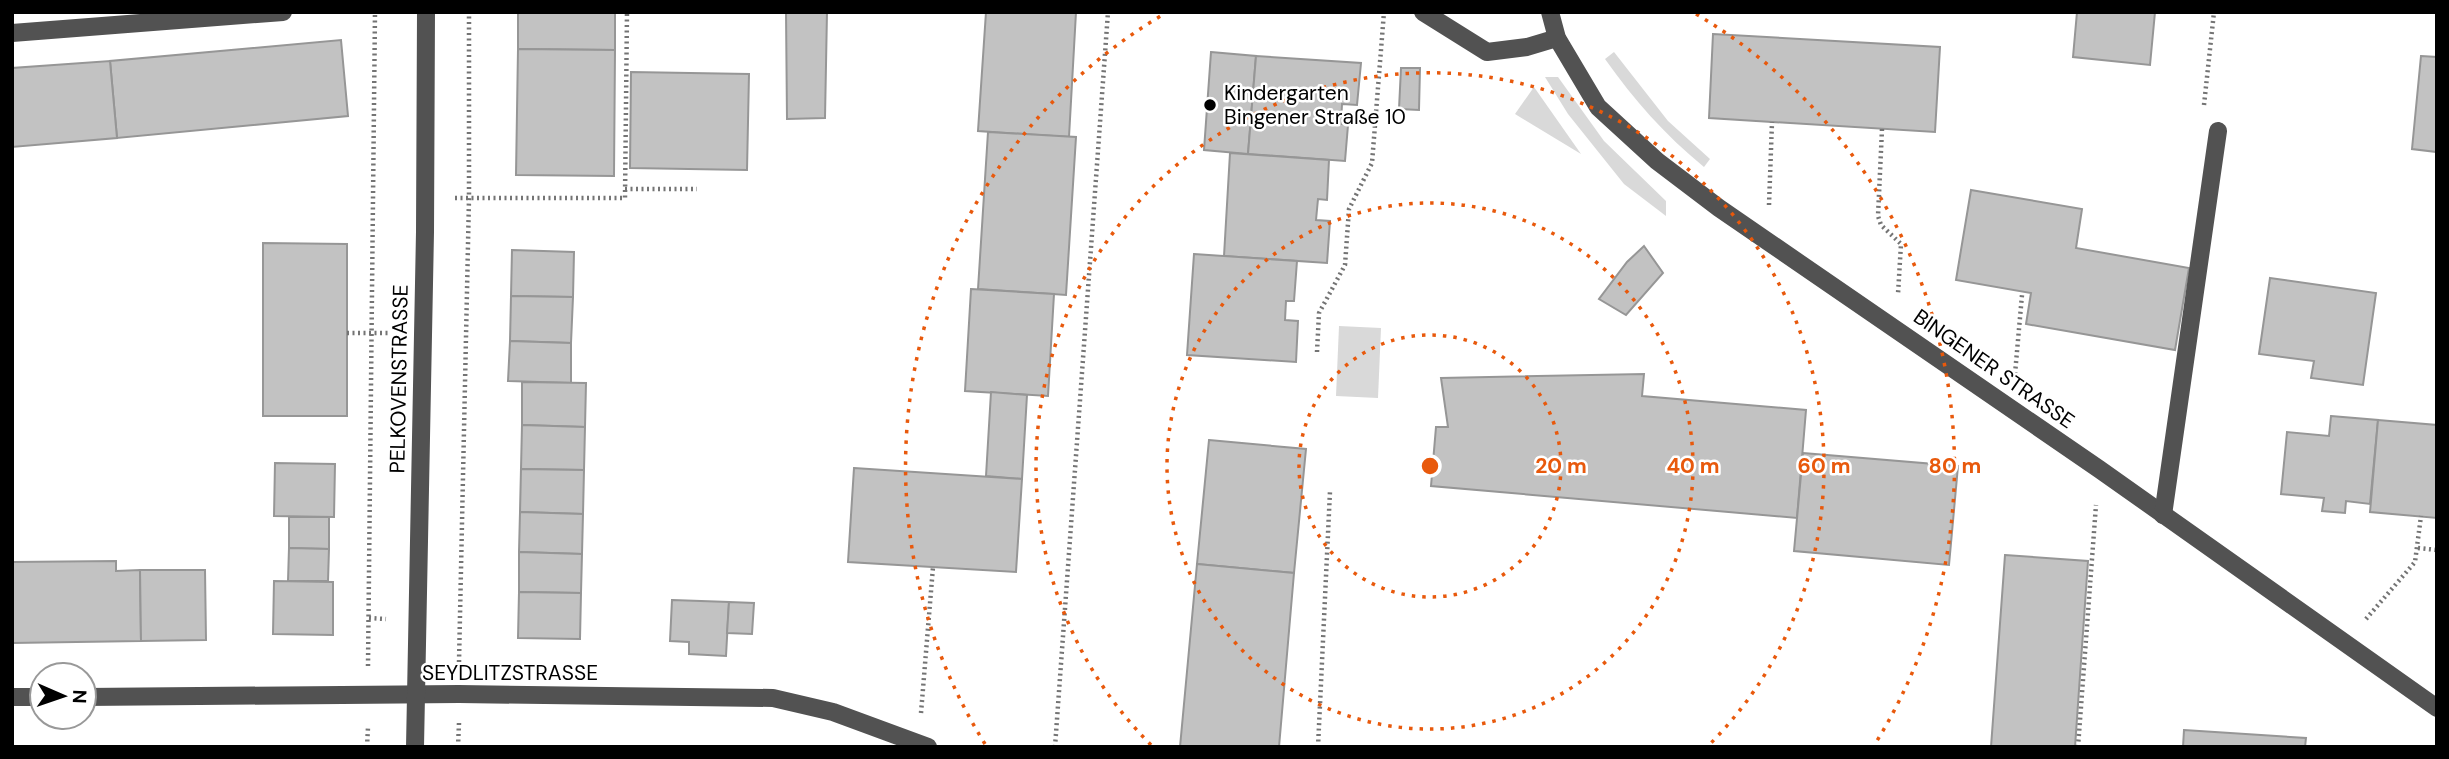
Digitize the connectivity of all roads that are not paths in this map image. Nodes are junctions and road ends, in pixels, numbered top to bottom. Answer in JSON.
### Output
{"nodes":[{"id":1,"x":283,"y":12,"type":"edge"},
{"id":2,"x":426,"y":12,"type":"edge"},
{"id":3,"x":1423,"y":12,"type":"edge"},
{"id":4,"x":1550,"y":12,"type":"edge"},
{"id":5,"x":136,"y":18,"type":"edge"},
{"id":6,"x":12,"y":33,"type":"edge"},
{"id":7,"x":1557,"y":37,"type":"junction"},
{"id":8,"x":2218,"y":131,"type":"road end"},
{"id":9,"x":2163,"y":515,"type":"junction"},
{"id":10,"x":416,"y":695,"type":"junction"},
{"id":11,"x":98,"y":697,"type":"edge"},
{"id":12,"x":2437,"y":708,"type":"edge"},
{"id":13,"x":924,"y":745,"type":"edge"},
{"id":14,"x":415,"y":747,"type":"edge"}],
"edges":[{"from":1,"to":5,"type":"street"},
{"from":2,"to":10,"type":"street","name":"PELKOVENSTRASSE"},
{"from":3,"to":7,"type":"street"},
{"from":4,"to":7,"type":"street","name":"BINGENER STRASSE"},
{"from":5,"to":6,"type":"street"},
{"from":7,"to":9,"type":"street","name":"BINGENER STRASSE"},
{"from":8,"to":9,"type":"street"},
{"from":9,"to":12,"type":"street","name":"BINGENER STRASSE"},
{"from":10,"to":11,"type":"street","name":"SEYDLITZSTRASSE"},
{"from":10,"to":13,"type":"street","name":"SEYDLITZSTRASSE"},
{"from":10,"to":14,"type":"street","name":"PELKOVENSTRASSE"}]}
